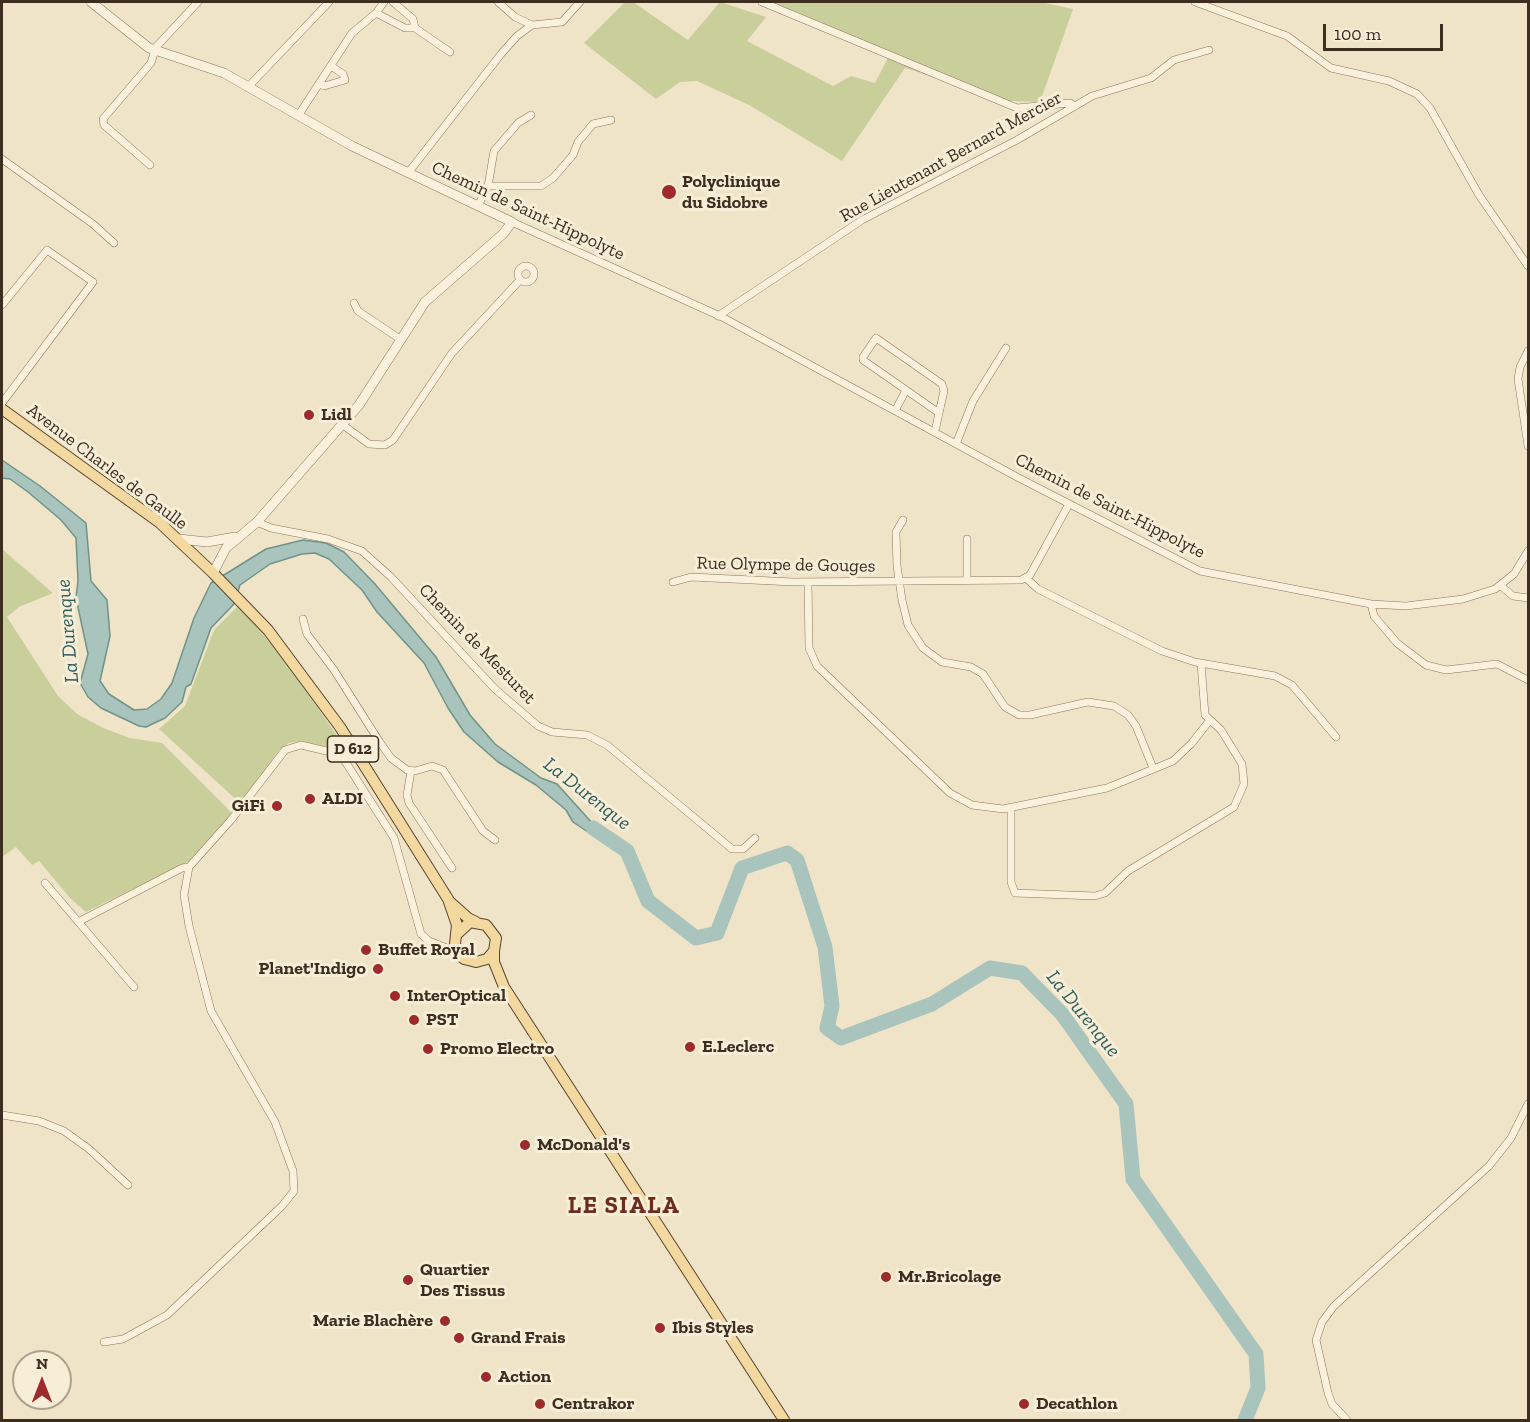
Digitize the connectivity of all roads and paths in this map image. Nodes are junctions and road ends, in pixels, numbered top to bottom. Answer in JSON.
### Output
{"nodes":[{"id":1,"x":91,"y":2,"type":"edge"},
{"id":2,"x":198,"y":2,"type":"edge"},
{"id":3,"x":329,"y":2,"type":"edge"},
{"id":4,"x":384,"y":2,"type":"edge"},
{"id":5,"x":393,"y":2,"type":"edge"},
{"id":6,"x":498,"y":2,"type":"edge"},
{"id":7,"x":580,"y":2,"type":"edge"},
{"id":8,"x":762,"y":2,"type":"edge"},
{"id":9,"x":1195,"y":2,"type":"edge"},
{"id":10,"x":375,"y":14,"type":"junction"},
{"id":11,"x":515,"y":17,"type":"junction"},
{"id":12,"x":532,"y":25,"type":"junction"},
{"id":13,"x":415,"y":28,"type":"junction"},
{"id":14,"x":517,"y":36,"type":"junction"},
{"id":15,"x":1209,"y":50,"type":"dead end"},
{"id":16,"x":155,"y":51,"type":"junction"},
{"id":17,"x":450,"y":52,"type":"dead end"},
{"id":18,"x":331,"y":66,"type":"junction"},
{"id":19,"x":320,"y":84,"type":"junction"},
{"id":20,"x":248,"y":87,"type":"junction"},
{"id":21,"x":1075,"y":106,"type":"junction"},
{"id":22,"x":298,"y":116,"type":"junction"},
{"id":23,"x":531,"y":116,"type":"dead end"},
{"id":24,"x":611,"y":120,"type":"dead end"},
{"id":25,"x":2,"y":160,"type":"edge"},
{"id":26,"x":150,"y":165,"type":"dead end"},
{"id":27,"x":408,"y":173,"type":"junction"},
{"id":28,"x":488,"y":186,"type":"junction"},
{"id":29,"x":478,"y":206,"type":"junction"},
{"id":30,"x":512,"y":222,"type":"junction"},
{"id":31,"x":114,"y":243,"type":"dead end"},
{"id":32,"x":1528,"y":267,"type":"edge"},
{"id":33,"x":520,"y":280,"type":"dead end"},
{"id":34,"x":354,"y":303,"type":"dead end"},
{"id":35,"x":2,"y":306,"type":"edge"},
{"id":36,"x":718,"y":316,"type":"junction"},
{"id":37,"x":400,"y":339,"type":"junction"},
{"id":38,"x":1006,"y":348,"type":"dead end"},
{"id":39,"x":1528,"y":351,"type":"edge"},
{"id":40,"x":908,"y":391,"type":"junction"},
{"id":41,"x":2,"y":403,"type":"edge"},
{"id":42,"x":2,"y":409,"type":"edge"},
{"id":43,"x":895,"y":411,"type":"junction"},
{"id":44,"x":939,"y":413,"type":"junction"},
{"id":45,"x":343,"y":425,"type":"junction"},
{"id":46,"x":934,"y":432,"type":"junction"},
{"id":47,"x":956,"y":444,"type":"junction"},
{"id":48,"x":1528,"y":446,"type":"edge"},
{"id":49,"x":1068,"y":504,"type":"junction"},
{"id":50,"x":903,"y":520,"type":"dead end"},
{"id":51,"x":257,"y":522,"type":"junction"},
{"id":52,"x":237,"y":536,"type":"junction"},
{"id":53,"x":179,"y":539,"type":"junction"},
{"id":54,"x":967,"y":539,"type":"dead end"},
{"id":55,"x":1528,"y":551,"type":"edge"},
{"id":56,"x":216,"y":575,"type":"junction"},
{"id":57,"x":1027,"y":579,"type":"junction"},
{"id":58,"x":967,"y":580,"type":"junction"},
{"id":59,"x":673,"y":582,"type":"dead end"},
{"id":60,"x":808,"y":582,"type":"junction"},
{"id":61,"x":899,"y":582,"type":"junction"},
{"id":62,"x":1501,"y":586,"type":"junction"},
{"id":63,"x":1528,"y":598,"type":"edge"},
{"id":64,"x":1371,"y":604,"type":"junction"},
{"id":65,"x":303,"y":620,"type":"dead end"},
{"id":66,"x":1201,"y":663,"type":"junction"},
{"id":67,"x":1528,"y":680,"type":"edge"},
{"id":68,"x":1210,"y":720,"type":"junction"},
{"id":69,"x":1336,"y":736,"type":"dead end"},
{"id":70,"x":379,"y":741,"type":"junction"},
{"id":71,"x":357,"y":755,"type":"junction"},
{"id":72,"x":1153,"y":768,"type":"junction"},
{"id":73,"x":411,"y":771,"type":"junction"},
{"id":74,"x":1011,"y":807,"type":"junction"},
{"id":75,"x":755,"y":838,"type":"dead end"},
{"id":76,"x":495,"y":840,"type":"dead end"},
{"id":77,"x":189,"y":867,"type":"junction"},
{"id":78,"x":453,"y":868,"type":"dead end"},
{"id":79,"x":45,"y":884,"type":"dead end"},
{"id":80,"x":448,"y":899,"type":"junction"},
{"id":81,"x":78,"y":922,"type":"junction"},
{"id":82,"x":476,"y":922,"type":"junction"},
{"id":83,"x":457,"y":935,"type":"junction"},
{"id":84,"x":434,"y":942,"type":"junction"},
{"id":85,"x":494,"y":951,"type":"junction"},
{"id":86,"x":458,"y":953,"type":"junction"},
{"id":87,"x":476,"y":962,"type":"junction"},
{"id":88,"x":134,"y":987,"type":"dead end"},
{"id":89,"x":504,"y":987,"type":"junction"},
{"id":90,"x":1528,"y":1104,"type":"edge"},
{"id":91,"x":2,"y":1115,"type":"edge"},
{"id":92,"x":128,"y":1185,"type":"dead end"},
{"id":93,"x":104,"y":1342,"type":"dead end"},
{"id":94,"x":784,"y":1420,"type":"edge"},
{"id":95,"x":1347,"y":1420,"type":"edge"}],
"edges":[{"from":1,"to":16,"type":"street","name":"Chemin de Saint-Hippolyte"},
{"from":2,"to":16,"type":"street"},
{"from":3,"to":20,"type":"street"},
{"from":4,"to":10,"type":"street"},
{"from":5,"to":13,"type":"street"},
{"from":6,"to":11,"type":"street"},
{"from":7,"to":12,"type":"street"},
{"from":8,"to":21,"type":"street"},
{"from":9,"to":32,"type":"street"},
{"from":10,"to":13,"type":"street"},
{"from":10,"to":18,"type":"street"},
{"from":11,"to":12,"type":"street"},
{"from":11,"to":14,"type":"street"},
{"from":12,"to":14,"type":"street"},
{"from":13,"to":17,"type":"street"},
{"from":14,"to":27,"type":"street"},
{"from":15,"to":21,"type":"street","name":"Rue Lieutenant Bernard Mercier"},
{"from":16,"to":20,"type":"street","name":"Chemin de Saint-Hippolyte"},
{"from":16,"to":26,"type":"street"},
{"from":18,"to":19,"type":"street"},
{"from":18,"to":19,"type":"street"},
{"from":19,"to":22,"type":"street"},
{"from":20,"to":22,"type":"street","name":"Chemin de Saint-Hippolyte"},
{"from":21,"to":36,"type":"street","name":"Rue Lieutenant Bernard Mercier"},
{"from":22,"to":27,"type":"street","name":"Chemin de Saint-Hippolyte"},
{"from":23,"to":28,"type":"street"},
{"from":24,"to":28,"type":"street"},
{"from":25,"to":31,"type":"street"},
{"from":27,"to":29,"type":"street","name":"Chemin de Saint-Hippolyte"},
{"from":28,"to":29,"type":"street"},
{"from":29,"to":30,"type":"street","name":"Chemin de Saint-Hippolyte"},
{"from":30,"to":36,"type":"street","name":"Chemin de Saint-Hippolyte"},
{"from":30,"to":37,"type":"street"},
{"from":33,"to":45,"type":"street"},
{"from":34,"to":37,"type":"street"},
{"from":35,"to":41,"type":"street"},
{"from":36,"to":43,"type":"street","name":"Chemin de Saint-Hippolyte"},
{"from":37,"to":45,"type":"street"},
{"from":38,"to":47,"type":"street"},
{"from":39,"to":48,"type":"street"},
{"from":40,"to":43,"type":"street"},
{"from":40,"to":44,"type":"street"},
{"from":40,"to":44,"type":"street"},
{"from":42,"to":53,"type":"main road","name":"Avenue Charles de Gaulle","number":"D 612"},
{"from":43,"to":46,"type":"street","name":"Chemin de Saint-Hippolyte"},
{"from":44,"to":46,"type":"street"},
{"from":45,"to":51,"type":"street"},
{"from":46,"to":47,"type":"street","name":"Chemin de Saint-Hippolyte"},
{"from":47,"to":49,"type":"street","name":"Chemin de Saint-Hippolyte"},
{"from":49,"to":57,"type":"street"},
{"from":49,"to":64,"type":"street","name":"Chemin de Saint-Hippolyte"},
{"from":50,"to":61,"type":"street","name":"Rue Olympe de Gouges"},
{"from":51,"to":52,"type":"street"},
{"from":51,"to":75,"type":"street","name":"Chemin de Mesturet"},
{"from":52,"to":53,"type":"street"},
{"from":52,"to":56,"type":"street"},
{"from":53,"to":56,"type":"main road","name":"Avenue Charles de Gaulle","number":"D 612"},
{"from":54,"to":58,"type":"street"},
{"from":55,"to":62,"type":"street"},
{"from":56,"to":71,"type":"main road","number":"D 612"},
{"from":57,"to":58,"type":"street","name":"Rue Olympe de Gouges"},
{"from":57,"to":66,"type":"street"},
{"from":58,"to":61,"type":"street","name":"Rue Olympe de Gouges"},
{"from":59,"to":60,"type":"street","name":"Rue Olympe de Gouges"},
{"from":60,"to":61,"type":"street","name":"Rue Olympe de Gouges"},
{"from":60,"to":74,"type":"street"},
{"from":61,"to":72,"type":"street"},
{"from":62,"to":63,"type":"street"},
{"from":62,"to":64,"type":"street","name":"Chemin de Saint-Hippolyte"},
{"from":64,"to":67,"type":"street"},
{"from":65,"to":70,"type":"street"},
{"from":66,"to":68,"type":"street"},
{"from":66,"to":69,"type":"street"},
{"from":68,"to":72,"type":"street"},
{"from":68,"to":74,"type":"street"},
{"from":70,"to":71,"type":"street"},
{"from":70,"to":73,"type":"street"},
{"from":71,"to":80,"type":"main road","number":"D 612"},
{"from":72,"to":74,"type":"street"},
{"from":73,"to":76,"type":"street"},
{"from":73,"to":78,"type":"street"},
{"from":77,"to":81,"type":"street"},
{"from":77,"to":84,"type":"street"},
{"from":77,"to":93,"type":"street"},
{"from":79,"to":81,"type":"street"},
{"from":80,"to":82,"type":"main road","number":"D 612"},
{"from":80,"to":83,"type":"main road","number":"D 612"},
{"from":81,"to":88,"type":"street"},
{"from":82,"to":83,"type":"main road"},
{"from":82,"to":85,"type":"main road"},
{"from":83,"to":84,"type":"street"},
{"from":83,"to":86,"type":"main road"},
{"from":84,"to":86,"type":"street"},
{"from":85,"to":87,"type":"main road"},
{"from":85,"to":89,"type":"main road"},
{"from":86,"to":87,"type":"main road"},
{"from":87,"to":89,"type":"main road"},
{"from":89,"to":94,"type":"main road"},
{"from":90,"to":95,"type":"street"},
{"from":91,"to":92,"type":"street"}]}
